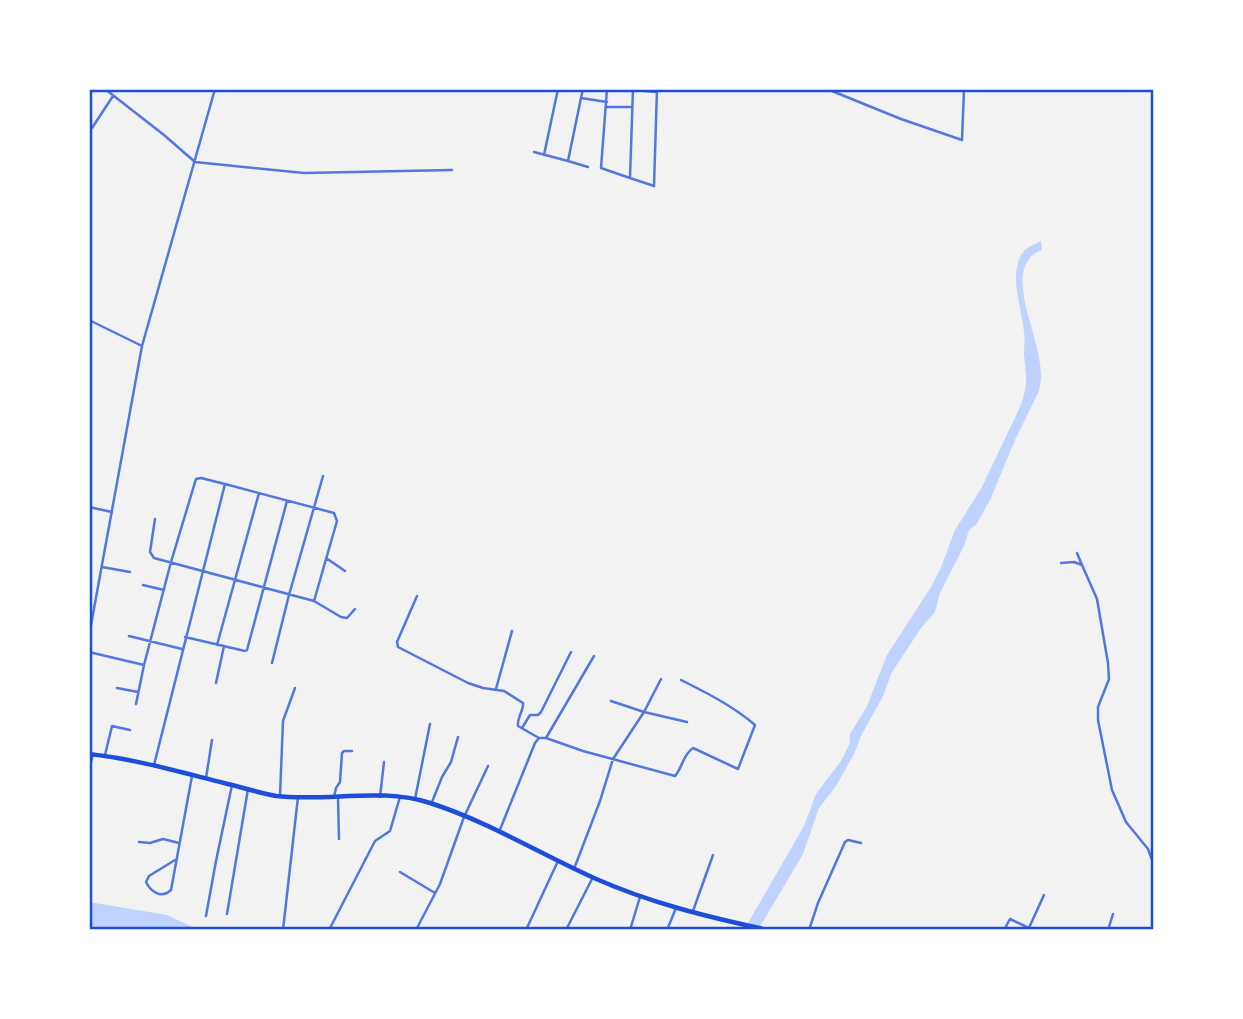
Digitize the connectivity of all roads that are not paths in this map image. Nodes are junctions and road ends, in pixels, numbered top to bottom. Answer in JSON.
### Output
{"nodes":[{"id":1,"x":105,"y":89,"type":"edge"},
{"id":2,"x":215,"y":89,"type":"edge"},
{"id":3,"x":558,"y":89,"type":"edge"},
{"id":4,"x":583,"y":89,"type":"edge"},
{"id":5,"x":607,"y":89,"type":"edge"},
{"id":6,"x":827,"y":89,"type":"edge"},
{"id":7,"x":964,"y":89,"type":"edge"},
{"id":8,"x":633,"y":90,"type":"edge"},
{"id":9,"x":657,"y":90,"type":"edge"},
{"id":10,"x":113,"y":96,"type":"junction"},
{"id":11,"x":581,"y":99,"type":"junction"},
{"id":12,"x":606,"y":104,"type":"junction"},
{"id":13,"x":632,"y":107,"type":"junction"},
{"id":14,"x":92,"y":128,"type":"dead end"},
{"id":15,"x":534,"y":152,"type":"dead end"},
{"id":16,"x":544,"y":155,"type":"junction"},
{"id":17,"x":568,"y":161,"type":"junction"},
{"id":18,"x":195,"y":162,"type":"junction"},
{"id":19,"x":588,"y":167,"type":"dead end"},
{"id":20,"x":452,"y":170,"type":"dead end"},
{"id":21,"x":630,"y":178,"type":"junction"},
{"id":22,"x":89,"y":320,"type":"edge"},
{"id":23,"x":142,"y":346,"type":"junction"},
{"id":24,"x":323,"y":476,"type":"dead end"},
{"id":25,"x":225,"y":484,"type":"junction"},
{"id":26,"x":259,"y":493,"type":"junction"},
{"id":27,"x":287,"y":500,"type":"junction"},
{"id":28,"x":89,"y":507,"type":"edge"},
{"id":29,"x":313,"y":508,"type":"junction"},
{"id":30,"x":112,"y":512,"type":"junction"},
{"id":31,"x":155,"y":519,"type":"dead end"},
{"id":32,"x":1077,"y":553,"type":"dead end"},
{"id":33,"x":326,"y":558,"type":"junction"},
{"id":34,"x":171,"y":562,"type":"junction"},
{"id":35,"x":1061,"y":563,"type":"dead end"},
{"id":36,"x":1082,"y":565,"type":"junction"},
{"id":37,"x":102,"y":567,"type":"junction"},
{"id":38,"x":202,"y":570,"type":"junction"},
{"id":39,"x":345,"y":571,"type":"dead end"},
{"id":40,"x":130,"y":572,"type":"dead end"},
{"id":41,"x":234,"y":579,"type":"junction"},
{"id":42,"x":143,"y":585,"type":"dead end"},
{"id":43,"x":264,"y":588,"type":"junction"},
{"id":44,"x":164,"y":590,"type":"junction"},
{"id":45,"x":289,"y":595,"type":"junction"},
{"id":46,"x":417,"y":596,"type":"dead end"},
{"id":47,"x":314,"y":601,"type":"junction"},
{"id":48,"x":355,"y":609,"type":"dead end"},
{"id":49,"x":512,"y":631,"type":"dead end"},
{"id":50,"x":89,"y":636,"type":"edge"},
{"id":51,"x":129,"y":636,"type":"dead end"},
{"id":52,"x":185,"y":637,"type":"junction"},
{"id":53,"x":150,"y":641,"type":"junction"},
{"id":54,"x":217,"y":645,"type":"junction"},
{"id":55,"x":224,"y":646,"type":"junction"},
{"id":56,"x":183,"y":649,"type":"junction"},
{"id":57,"x":89,"y":652,"type":"edge"},
{"id":58,"x":571,"y":652,"type":"dead end"},
{"id":59,"x":594,"y":656,"type":"dead end"},
{"id":60,"x":272,"y":663,"type":"dead end"},
{"id":61,"x":144,"y":665,"type":"junction"},
{"id":62,"x":661,"y":679,"type":"dead end"},
{"id":63,"x":681,"y":680,"type":"dead end"},
{"id":64,"x":216,"y":683,"type":"dead end"},
{"id":65,"x":117,"y":688,"type":"dead end"},
{"id":66,"x":295,"y":688,"type":"dead end"},
{"id":67,"x":495,"y":690,"type":"junction"},
{"id":68,"x":139,"y":692,"type":"junction"},
{"id":69,"x":611,"y":701,"type":"dead end"},
{"id":70,"x":136,"y":704,"type":"dead end"},
{"id":71,"x":644,"y":712,"type":"junction"},
{"id":72,"x":687,"y":722,"type":"dead end"},
{"id":73,"x":430,"y":724,"type":"dead end"},
{"id":74,"x":522,"y":729,"type":"junction"},
{"id":75,"x":130,"y":730,"type":"dead end"},
{"id":76,"x":458,"y":737,"type":"dead end"},
{"id":77,"x":539,"y":738,"type":"junction"},
{"id":78,"x":546,"y":738,"type":"junction"},
{"id":79,"x":212,"y":740,"type":"dead end"},
{"id":80,"x":352,"y":751,"type":"dead end"},
{"id":81,"x":91,"y":754,"type":"edge"},
{"id":82,"x":105,"y":755,"type":"junction"},
{"id":83,"x":613,"y":759,"type":"junction"},
{"id":84,"x":384,"y":762,"type":"dead end"},
{"id":85,"x":153,"y":766,"type":"junction"},
{"id":86,"x":488,"y":766,"type":"dead end"},
{"id":87,"x":89,"y":770,"type":"edge"},
{"id":88,"x":192,"y":775,"type":"junction"},
{"id":89,"x":206,"y":779,"type":"junction"},
{"id":90,"x":232,"y":785,"type":"junction"},
{"id":91,"x":248,"y":789,"type":"junction"},
{"id":92,"x":280,"y":796,"type":"junction"},
{"id":93,"x":298,"y":797,"type":"junction"},
{"id":94,"x":336,"y":797,"type":"junction"},
{"id":95,"x":380,"y":797,"type":"junction"},
{"id":96,"x":400,"y":797,"type":"junction"},
{"id":97,"x":415,"y":799,"type":"junction"},
{"id":98,"x":432,"y":804,"type":"junction"},
{"id":99,"x":464,"y":817,"type":"junction"},
{"id":100,"x":499,"y":832,"type":"junction"},
{"id":101,"x":339,"y":839,"type":"dead end"},
{"id":102,"x":139,"y":842,"type":"dead end"},
{"id":103,"x":179,"y":843,"type":"junction"},
{"id":104,"x":861,"y":843,"type":"dead end"},
{"id":105,"x":713,"y":855,"type":"dead end"},
{"id":106,"x":175,"y":860,"type":"junction"},
{"id":107,"x":558,"y":861,"type":"junction"},
{"id":108,"x":1154,"y":865,"type":"edge"},
{"id":109,"x":574,"y":869,"type":"junction"},
{"id":110,"x":400,"y":872,"type":"dead end"},
{"id":111,"x":593,"y":877,"type":"junction"},
{"id":112,"x":435,"y":893,"type":"junction"},
{"id":113,"x":1044,"y":895,"type":"dead end"},
{"id":114,"x":640,"y":897,"type":"junction"},
{"id":115,"x":676,"y":908,"type":"junction"},
{"id":116,"x":693,"y":913,"type":"junction"},
{"id":117,"x":227,"y":914,"type":"dead end"},
{"id":118,"x":1113,"y":914,"type":"dead end"},
{"id":119,"x":206,"y":916,"type":"dead end"},
{"id":120,"x":765,"y":929,"type":"edge"},
{"id":121,"x":1029,"y":929,"type":"edge"},
{"id":122,"x":283,"y":930,"type":"edge"},
{"id":123,"x":329,"y":930,"type":"edge"},
{"id":124,"x":416,"y":930,"type":"edge"},
{"id":125,"x":526,"y":930,"type":"edge"},
{"id":126,"x":566,"y":930,"type":"edge"},
{"id":127,"x":630,"y":930,"type":"edge"},
{"id":128,"x":667,"y":930,"type":"edge"},
{"id":129,"x":810,"y":930,"type":"edge"},
{"id":130,"x":1004,"y":930,"type":"edge"},
{"id":131,"x":1108,"y":930,"type":"edge"}],
"edges":[{"from":1,"to":10,"type":"street"},
{"from":2,"to":18,"type":"street"},
{"from":3,"to":16,"type":"street"},
{"from":4,"to":11,"type":"street"},
{"from":5,"to":12,"type":"street"},
{"from":6,"to":7,"type":"street"},
{"from":8,"to":9,"type":"street"},
{"from":8,"to":13,"type":"street"},
{"from":9,"to":21,"type":"street"},
{"from":10,"to":14,"type":"street"},
{"from":10,"to":18,"type":"street"},
{"from":11,"to":12,"type":"street"},
{"from":11,"to":17,"type":"street"},
{"from":12,"to":13,"type":"street"},
{"from":12,"to":21,"type":"street"},
{"from":13,"to":21,"type":"street"},
{"from":15,"to":16,"type":"street"},
{"from":16,"to":17,"type":"street"},
{"from":17,"to":19,"type":"street"},
{"from":18,"to":20,"type":"street"},
{"from":18,"to":23,"type":"street"},
{"from":22,"to":23,"type":"street"},
{"from":23,"to":30,"type":"street"},
{"from":24,"to":29,"type":"street"},
{"from":25,"to":26,"type":"street"},
{"from":25,"to":34,"type":"street"},
{"from":25,"to":38,"type":"street"},
{"from":26,"to":27,"type":"street"},
{"from":26,"to":41,"type":"street"},
{"from":27,"to":29,"type":"street"},
{"from":27,"to":43,"type":"street"},
{"from":28,"to":30,"type":"street"},
{"from":29,"to":33,"type":"street"},
{"from":29,"to":45,"type":"street"},
{"from":30,"to":37,"type":"street"},
{"from":31,"to":34,"type":"street"},
{"from":32,"to":36,"type":"street"},
{"from":33,"to":39,"type":"street"},
{"from":33,"to":47,"type":"street"},
{"from":34,"to":38,"type":"street"},
{"from":34,"to":44,"type":"street"},
{"from":35,"to":36,"type":"street"},
{"from":36,"to":108,"type":"street"},
{"from":37,"to":40,"type":"street"},
{"from":37,"to":50,"type":"street"},
{"from":38,"to":41,"type":"street"},
{"from":38,"to":52,"type":"street"},
{"from":41,"to":43,"type":"street"},
{"from":41,"to":54,"type":"street"},
{"from":42,"to":44,"type":"street"},
{"from":43,"to":45,"type":"street"},
{"from":43,"to":55,"type":"street"},
{"from":44,"to":53,"type":"street"},
{"from":45,"to":47,"type":"street"},
{"from":45,"to":60,"type":"street"},
{"from":46,"to":67,"type":"street"},
{"from":47,"to":48,"type":"street"},
{"from":49,"to":67,"type":"street"},
{"from":51,"to":53,"type":"street"},
{"from":52,"to":54,"type":"street"},
{"from":52,"to":56,"type":"street"},
{"from":53,"to":56,"type":"street"},
{"from":53,"to":61,"type":"street"},
{"from":54,"to":55,"type":"street"},
{"from":55,"to":64,"type":"street"},
{"from":56,"to":85,"type":"street"},
{"from":57,"to":61,"type":"street"},
{"from":58,"to":74,"type":"street"},
{"from":59,"to":78,"type":"street"},
{"from":61,"to":68,"type":"street"},
{"from":62,"to":71,"type":"street"},
{"from":63,"to":83,"type":"street"},
{"from":65,"to":68,"type":"street"},
{"from":66,"to":92,"type":"street"},
{"from":67,"to":74,"type":"street"},
{"from":68,"to":70,"type":"street"},
{"from":69,"to":71,"type":"street"},
{"from":71,"to":72,"type":"street"},
{"from":71,"to":83,"type":"street"},
{"from":73,"to":97,"type":"street"},
{"from":74,"to":77,"type":"street"},
{"from":75,"to":82,"type":"street"},
{"from":76,"to":98,"type":"street"},
{"from":77,"to":78,"type":"street"},
{"from":77,"to":100,"type":"street"},
{"from":78,"to":83,"type":"street"},
{"from":79,"to":89,"type":"street"},
{"from":80,"to":94,"type":"street"},
{"from":81,"to":82,"type":"main road"},
{"from":81,"to":87,"type":"street"},
{"from":82,"to":85,"type":"main road"},
{"from":83,"to":109,"type":"street"},
{"from":84,"to":95,"type":"street"},
{"from":85,"to":88,"type":"main road"},
{"from":86,"to":99,"type":"street"},
{"from":88,"to":89,"type":"main road"},
{"from":88,"to":103,"type":"street"},
{"from":89,"to":90,"type":"main road"},
{"from":90,"to":91,"type":"main road"},
{"from":90,"to":119,"type":"street"},
{"from":91,"to":92,"type":"main road"},
{"from":91,"to":117,"type":"street"},
{"from":92,"to":93,"type":"main road"},
{"from":93,"to":94,"type":"main road"},
{"from":93,"to":122,"type":"street"},
{"from":94,"to":95,"type":"main road"},
{"from":94,"to":101,"type":"street"},
{"from":95,"to":96,"type":"main road"},
{"from":96,"to":97,"type":"main road"},
{"from":96,"to":123,"type":"street"},
{"from":97,"to":98,"type":"main road"},
{"from":98,"to":99,"type":"main road"},
{"from":99,"to":100,"type":"main road"},
{"from":99,"to":112,"type":"street"},
{"from":100,"to":107,"type":"main road"},
{"from":102,"to":103,"type":"street"},
{"from":103,"to":106,"type":"street"},
{"from":104,"to":129,"type":"street"},
{"from":105,"to":116,"type":"street"},
{"from":106,"to":106,"type":"street"},
{"from":107,"to":109,"type":"main road"},
{"from":107,"to":125,"type":"street"},
{"from":109,"to":111,"type":"main road"},
{"from":110,"to":112,"type":"street"},
{"from":111,"to":114,"type":"main road"},
{"from":111,"to":126,"type":"street"},
{"from":112,"to":124,"type":"street"},
{"from":113,"to":121,"type":"street"},
{"from":114,"to":115,"type":"main road"},
{"from":114,"to":127,"type":"street"},
{"from":115,"to":116,"type":"main road"},
{"from":115,"to":128,"type":"street"},
{"from":116,"to":120,"type":"main road"},
{"from":118,"to":131,"type":"street"},
{"from":121,"to":130,"type":"street"}]}
